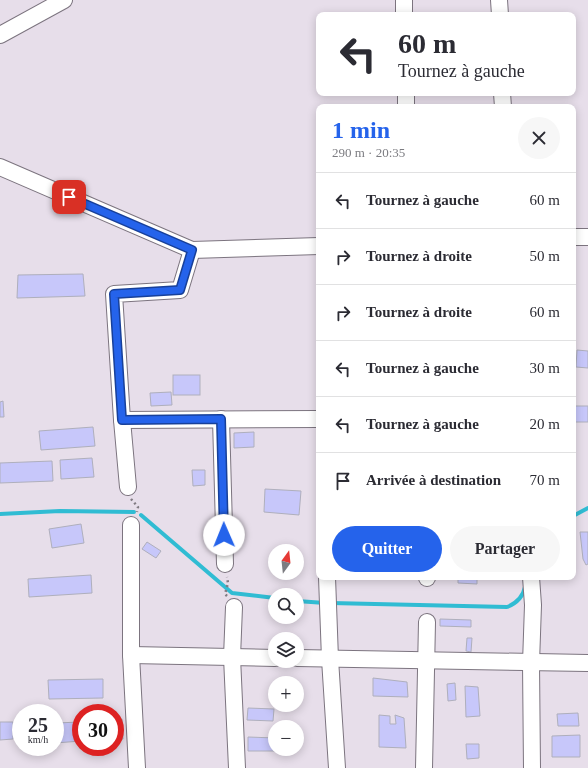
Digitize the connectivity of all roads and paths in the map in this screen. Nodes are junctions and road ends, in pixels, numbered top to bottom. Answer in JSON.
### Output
{"nodes":[{"id":1,"x":64,"y":0,"type":"edge"},
{"id":2,"x":404,"y":0,"type":"edge"},
{"id":3,"x":499,"y":0,"type":"edge"},
{"id":4,"x":404,"y":12,"type":"edge"},
{"id":5,"x":500,"y":12,"type":"edge"},
{"id":6,"x":0,"y":35,"type":"edge"},
{"id":7,"x":0,"y":167,"type":"edge"},
{"id":8,"x":576,"y":237,"type":"edge"},
{"id":9,"x":588,"y":237,"type":"edge"},
{"id":10,"x":316,"y":246,"type":"edge"},
{"id":11,"x":192,"y":250,"type":"junction"},
{"id":12,"x":221,"y":419,"type":"junction"},
{"id":13,"x":316,"y":419,"type":"edge"},
{"id":14,"x":122,"y":420,"type":"junction"},
{"id":15,"x":128,"y":487,"type":"joint"},
{"id":16,"x":131,"y":525,"type":"joint"},
{"id":17,"x":225,"y":564,"type":"dead end"},
{"id":18,"x":530,"y":580,"type":"edge"},
{"id":19,"x":228,"y":583,"type":"dead end"},
{"id":20,"x":327,"y":585,"type":"edge"},
{"id":21,"x":225,"y":594,"type":"dead end"},
{"id":22,"x":234,"y":607,"type":"dead end"},
{"id":23,"x":427,"y":622,"type":"dead end"},
{"id":24,"x":131,"y":654,"type":"junction"},
{"id":25,"x":232,"y":657,"type":"junction"},
{"id":26,"x":268,"y":658,"type":"edge"},
{"id":27,"x":304,"y":658,"type":"edge"},
{"id":28,"x":330,"y":659,"type":"junction"},
{"id":29,"x":427,"y":661,"type":"junction"},
{"id":30,"x":531,"y":663,"type":"junction"},
{"id":31,"x":588,"y":663,"type":"edge"},
{"id":32,"x":137,"y":768,"type":"edge"},
{"id":33,"x":237,"y":768,"type":"edge"},
{"id":34,"x":337,"y":768,"type":"edge"},
{"id":35,"x":424,"y":768,"type":"edge"},
{"id":36,"x":532,"y":768,"type":"edge"}],
"edges":[{"from":1,"to":6,"type":"street"},
{"from":2,"to":4,"type":"street"},
{"from":3,"to":5,"type":"street"},
{"from":7,"to":11,"type":"street"},
{"from":8,"to":9,"type":"street"},
{"from":10,"to":11,"type":"street"},
{"from":11,"to":14,"type":"street"},
{"from":12,"to":13,"type":"street"},
{"from":12,"to":14,"type":"street"},
{"from":12,"to":17,"type":"street"},
{"from":14,"to":15,"type":"street"},
{"from":15,"to":16,"type":"path"},
{"from":16,"to":24,"type":"street"},
{"from":18,"to":30,"type":"street"},
{"from":19,"to":21,"type":"path"},
{"from":20,"to":28,"type":"street"},
{"from":22,"to":25,"type":"street"},
{"from":23,"to":29,"type":"street"},
{"from":24,"to":25,"type":"street"},
{"from":24,"to":32,"type":"street"},
{"from":25,"to":26,"type":"street"},
{"from":25,"to":33,"type":"street"},
{"from":27,"to":28,"type":"street"},
{"from":28,"to":29,"type":"street"},
{"from":28,"to":34,"type":"street"},
{"from":29,"to":30,"type":"street"},
{"from":29,"to":35,"type":"street"},
{"from":30,"to":31,"type":"street"},
{"from":30,"to":36,"type":"street"}]}
